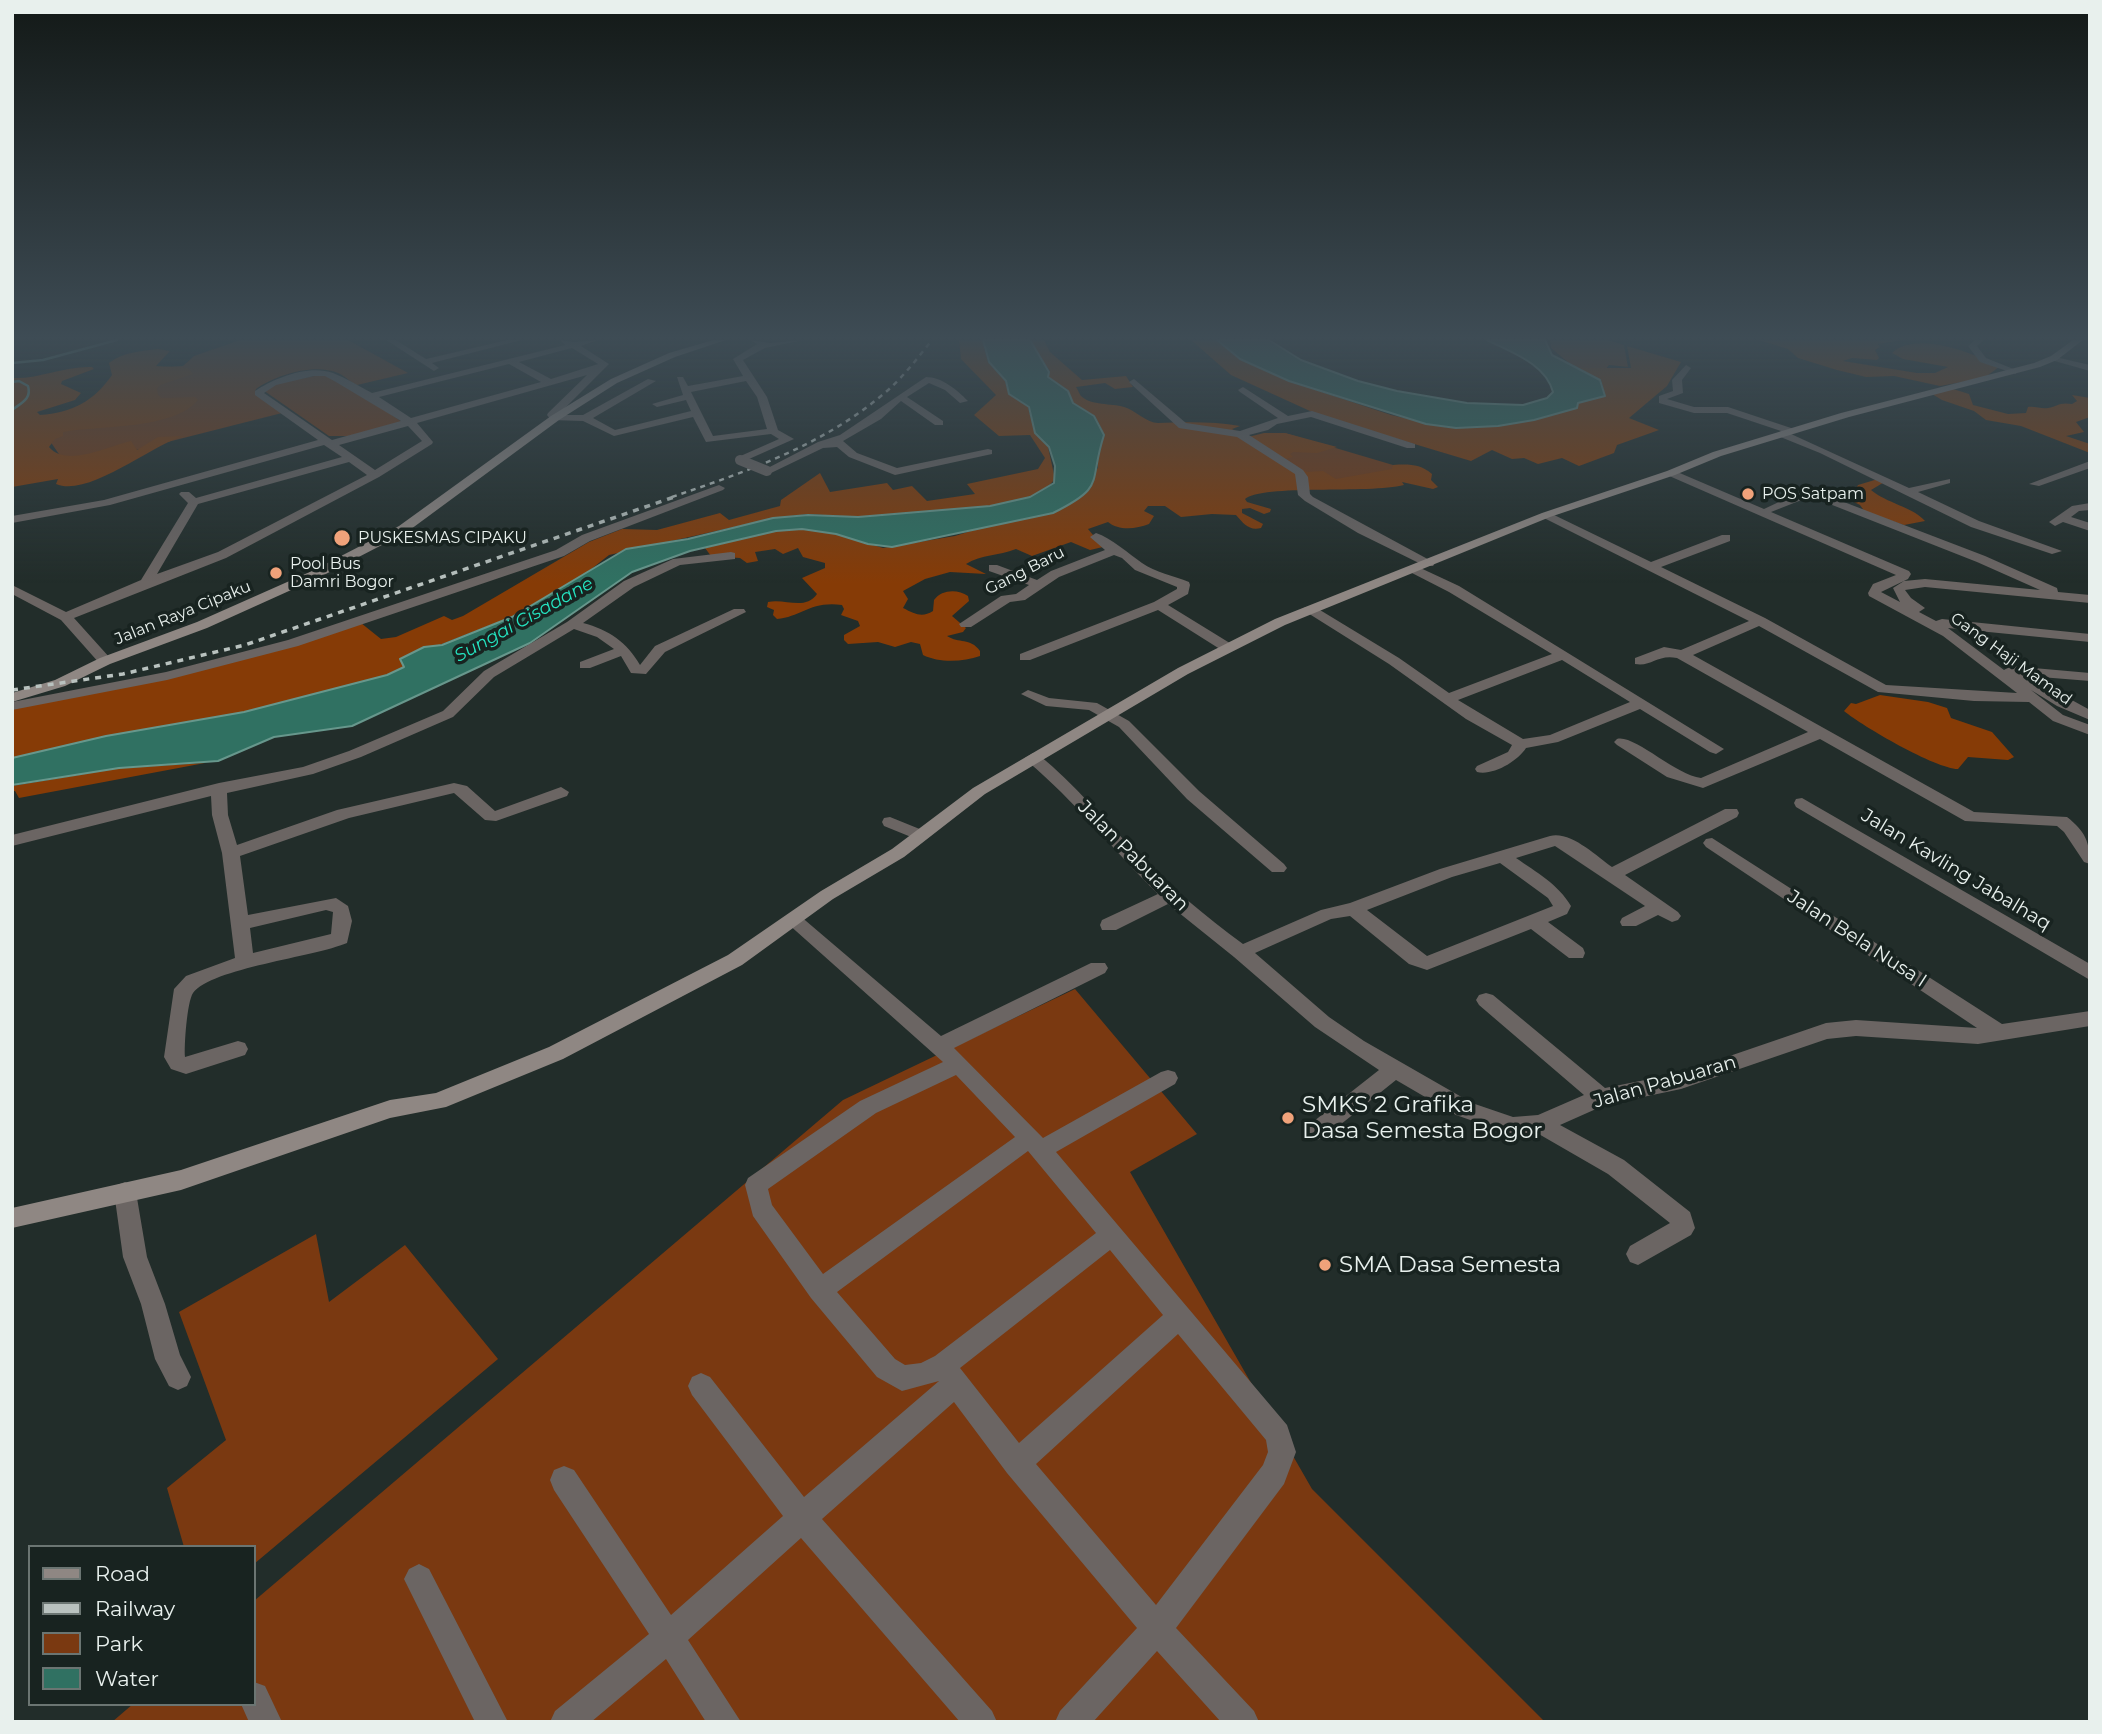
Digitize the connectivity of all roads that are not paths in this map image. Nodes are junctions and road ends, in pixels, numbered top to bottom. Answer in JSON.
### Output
{"nodes":[{"id":1,"x":296,"y":421,"type":"edge"},
{"id":2,"x":407,"y":421,"type":"edge"},
{"id":3,"x":417,"y":421,"type":"edge"},
{"id":4,"x":551,"y":421,"type":"edge"},
{"id":5,"x":590,"y":421,"type":"edge"},
{"id":6,"x":652,"y":421,"type":"edge"},
{"id":7,"x":700,"y":421,"type":"edge"},
{"id":8,"x":770,"y":421,"type":"edge"},
{"id":9,"x":871,"y":421,"type":"edge"},
{"id":10,"x":935,"y":421,"type":"edge"},
{"id":11,"x":1176,"y":421,"type":"edge"},
{"id":12,"x":1280,"y":421,"type":"edge"},
{"id":13,"x":1336,"y":421,"type":"edge"},
{"id":14,"x":1756,"y":421,"type":"edge"},
{"id":15,"x":1831,"y":421,"type":"edge"},
{"id":16,"x":410,"y":423,"type":"junction"},
{"id":17,"x":939,"y":424,"type":"dead end"},
{"id":18,"x":773,"y":431,"type":"junction"},
{"id":19,"x":1786,"y":433,"type":"junction"},
{"id":20,"x":1240,"y":434,"type":"junction"},
{"id":21,"x":329,"y":443,"type":"junction"},
{"id":22,"x":822,"y":443,"type":"junction"},
{"id":23,"x":1410,"y":446,"type":"dead end"},
{"id":24,"x":988,"y":453,"type":"dead end"},
{"id":25,"x":2090,"y":455,"type":"edge"},
{"id":26,"x":350,"y":458,"type":"junction"},
{"id":27,"x":2086,"y":465,"type":"edge"},
{"id":28,"x":1674,"y":472,"type":"junction"},
{"id":29,"x":374,"y":475,"type":"junction"},
{"id":30,"x":1946,"y":481,"type":"dead end"},
{"id":31,"x":172,"y":483,"type":"junction"},
{"id":32,"x":2035,"y":484,"type":"dead end"},
{"id":33,"x":719,"y":488,"type":"dead end"},
{"id":34,"x":1906,"y":492,"type":"junction"},
{"id":35,"x":194,"y":502,"type":"junction"},
{"id":36,"x":2090,"y":506,"type":"edge"},
{"id":37,"x":1770,"y":509,"type":"junction"},
{"id":38,"x":1546,"y":515,"type":"junction"},
{"id":39,"x":12,"y":520,"type":"edge"},
{"id":40,"x":2090,"y":527,"type":"edge"},
{"id":41,"x":1096,"y":537,"type":"dead end"},
{"id":42,"x":1726,"y":538,"type":"dead end"},
{"id":43,"x":1114,"y":551,"type":"junction"},
{"id":44,"x":2056,"y":551,"type":"dead end"},
{"id":45,"x":731,"y":556,"type":"dead end"},
{"id":46,"x":1422,"y":566,"type":"junction"},
{"id":47,"x":1653,"y":566,"type":"junction"},
{"id":48,"x":993,"y":568,"type":"dead end"},
{"id":49,"x":146,"y":583,"type":"junction"},
{"id":50,"x":1037,"y":584,"type":"junction"},
{"id":51,"x":1946,"y":585,"type":"junction"},
{"id":52,"x":12,"y":589,"type":"edge"},
{"id":53,"x":2061,"y":596,"type":"junction"},
{"id":54,"x":2090,"y":598,"type":"edge"},
{"id":55,"x":1159,"y":605,"type":"junction"},
{"id":56,"x":1310,"y":610,"type":"junction"},
{"id":57,"x":739,"y":612,"type":"dead end"},
{"id":58,"x":66,"y":617,"type":"junction"},
{"id":59,"x":1760,"y":621,"type":"junction"},
{"id":60,"x":1942,"y":623,"type":"junction"},
{"id":61,"x":966,"y":624,"type":"dead end"},
{"id":62,"x":572,"y":625,"type":"junction"},
{"id":63,"x":2090,"y":638,"type":"edge"},
{"id":64,"x":1228,"y":648,"type":"junction"},
{"id":65,"x":624,"y":650,"type":"junction"},
{"id":66,"x":1563,"y":655,"type":"junction"},
{"id":67,"x":1682,"y":655,"type":"junction"},
{"id":68,"x":1025,"y":657,"type":"dead end"},
{"id":69,"x":1640,"y":660,"type":"dead end"},
{"id":70,"x":105,"y":661,"type":"junction"},
{"id":71,"x":585,"y":665,"type":"dead end"},
{"id":72,"x":2008,"y":670,"type":"junction"},
{"id":73,"x":2090,"y":677,"type":"edge"},
{"id":74,"x":1027,"y":694,"type":"dead end"},
{"id":75,"x":12,"y":698,"type":"edge"},
{"id":76,"x":2030,"y":698,"type":"junction"},
{"id":77,"x":1447,"y":699,"type":"junction"},
{"id":78,"x":1641,"y":703,"type":"junction"},
{"id":79,"x":12,"y":706,"type":"edge"},
{"id":80,"x":1110,"y":715,"type":"junction"},
{"id":81,"x":2090,"y":716,"type":"edge"},
{"id":82,"x":2090,"y":730,"type":"edge"},
{"id":83,"x":1822,"y":733,"type":"junction"},
{"id":84,"x":1622,"y":742,"type":"dead end"},
{"id":85,"x":1521,"y":744,"type":"junction"},
{"id":86,"x":1716,"y":749,"type":"dead end"},
{"id":87,"x":1033,"y":758,"type":"junction"},
{"id":88,"x":1483,"y":769,"type":"dead end"},
{"id":89,"x":219,"y":788,"type":"junction"},
{"id":90,"x":561,"y":792,"type":"dead end"},
{"id":91,"x":1802,"y":803,"type":"dead end"},
{"id":92,"x":1731,"y":813,"type":"dead end"},
{"id":93,"x":890,"y":822,"type":"dead end"},
{"id":94,"x":921,"y":836,"type":"junction"},
{"id":95,"x":12,"y":841,"type":"edge"},
{"id":96,"x":1712,"y":843,"type":"dead end"},
{"id":97,"x":231,"y":853,"type":"junction"},
{"id":98,"x":1502,"y":856,"type":"junction"},
{"id":99,"x":2090,"y":858,"type":"edge"},
{"id":100,"x":1278,"y":868,"type":"dead end"},
{"id":101,"x":1612,"y":874,"type":"junction"},
{"id":102,"x":1170,"y":896,"type":"junction"},
{"id":103,"x":1353,"y":909,"type":"junction"},
{"id":104,"x":793,"y":919,"type":"junction"},
{"id":105,"x":1535,"y":922,"type":"junction"},
{"id":106,"x":1629,"y":922,"type":"dead end"},
{"id":107,"x":242,"y":923,"type":"junction"},
{"id":108,"x":1109,"y":925,"type":"dead end"},
{"id":109,"x":1241,"y":952,"type":"junction"},
{"id":110,"x":1576,"y":953,"type":"dead end"},
{"id":111,"x":245,"y":962,"type":"junction"},
{"id":112,"x":1098,"y":968,"type":"dead end"},
{"id":113,"x":2090,"y":973,"type":"edge"},
{"id":114,"x":1486,"y":1000,"type":"dead end"},
{"id":115,"x":2090,"y":1018,"type":"edge"},
{"id":116,"x":2001,"y":1034,"type":"junction"},
{"id":117,"x":939,"y":1046,"type":"junction"},
{"id":118,"x":238,"y":1049,"type":"dead end"},
{"id":119,"x":957,"y":1065,"type":"junction"},
{"id":120,"x":1395,"y":1069,"type":"junction"},
{"id":121,"x":1168,"y":1078,"type":"dead end"},
{"id":122,"x":1601,"y":1097,"type":"junction"},
{"id":123,"x":1540,"y":1124,"type":"junction"},
{"id":124,"x":1317,"y":1131,"type":"dead end"},
{"id":125,"x":1035,"y":1144,"type":"junction"},
{"id":126,"x":125,"y":1192,"type":"junction"},
{"id":127,"x":12,"y":1218,"type":"edge"},
{"id":128,"x":1112,"y":1234,"type":"junction"},
{"id":129,"x":1638,"y":1254,"type":"dead end"},
{"id":130,"x":820,"y":1290,"type":"junction"},
{"id":131,"x":1181,"y":1315,"type":"junction"},
{"id":132,"x":950,"y":1375,"type":"junction"},
{"id":133,"x":178,"y":1377,"type":"dead end"},
{"id":134,"x":701,"y":1386,"type":"dead end"},
{"id":135,"x":1017,"y":1463,"type":"junction"},
{"id":136,"x":564,"y":1480,"type":"dead end"},
{"id":137,"x":803,"y":1519,"type":"junction"},
{"id":138,"x":419,"y":1579,"type":"dead end"},
{"id":139,"x":1157,"y":1629,"type":"junction"},
{"id":140,"x":669,"y":1637,"type":"junction"},
{"id":141,"x":256,"y":1702,"type":"edge"},
{"id":142,"x":266,"y":1722,"type":"edge"},
{"id":143,"x":492,"y":1722,"type":"edge"},
{"id":144,"x":566,"y":1722,"type":"edge"},
{"id":145,"x":725,"y":1722,"type":"edge"},
{"id":146,"x":981,"y":1722,"type":"edge"},
{"id":147,"x":1071,"y":1722,"type":"edge"},
{"id":148,"x":1243,"y":1722,"type":"edge"}],
"edges":[{"from":1,"to":21,"type":"street"},
{"from":2,"to":16,"type":"street"},
{"from":3,"to":16,"type":"street"},
{"from":4,"to":70,"type":"main road","name":"Jalan Raya Cipaku"},
{"from":5,"to":6,"type":"street"},
{"from":7,"to":18,"type":"street"},
{"from":8,"to":18,"type":"street"},
{"from":9,"to":22,"type":"street"},
{"from":10,"to":17,"type":"street"},
{"from":11,"to":20,"type":"street"},
{"from":12,"to":20,"type":"street"},
{"from":13,"to":23,"type":"street"},
{"from":14,"to":19,"type":"street"},
{"from":15,"to":19,"type":"main road"},
{"from":16,"to":21,"type":"street"},
{"from":16,"to":29,"type":"street"},
{"from":18,"to":22,"type":"street","bridge":true},
{"from":19,"to":28,"type":"main road"},
{"from":19,"to":34,"type":"street"},
{"from":20,"to":46,"type":"street"},
{"from":21,"to":26,"type":"street"},
{"from":21,"to":31,"type":"street"},
{"from":22,"to":24,"type":"street"},
{"from":25,"to":27,"type":"street"},
{"from":26,"to":29,"type":"street"},
{"from":26,"to":35,"type":"street"},
{"from":27,"to":32,"type":"street"},
{"from":28,"to":37,"type":"street"},
{"from":28,"to":38,"type":"main road"},
{"from":28,"to":76,"type":"street","name":"Gang Haji Mamad"},
{"from":29,"to":49,"type":"street"},
{"from":30,"to":34,"type":"street"},
{"from":31,"to":35,"type":"street"},
{"from":31,"to":39,"type":"street"},
{"from":33,"to":79,"type":"street"},
{"from":34,"to":44,"type":"street"},
{"from":35,"to":49,"type":"street"},
{"from":36,"to":40,"type":"street"},
{"from":37,"to":51,"type":"street"},
{"from":37,"to":53,"type":"street"},
{"from":38,"to":46,"type":"main road"},
{"from":38,"to":47,"type":"street"},
{"from":41,"to":43,"type":"street"},
{"from":42,"to":47,"type":"street"},
{"from":43,"to":50,"type":"street","name":"Gang Baru"},
{"from":43,"to":55,"type":"street"},
{"from":45,"to":62,"type":"street"},
{"from":46,"to":56,"type":"main road"},
{"from":46,"to":66,"type":"street"},
{"from":47,"to":59,"type":"street"},
{"from":48,"to":50,"type":"street"},
{"from":49,"to":58,"type":"street"},
{"from":50,"to":61,"type":"street","name":"Gang Baru"},
{"from":51,"to":53,"type":"street"},
{"from":51,"to":60,"type":"street"},
{"from":52,"to":58,"type":"street"},
{"from":53,"to":54,"type":"street"},
{"from":55,"to":64,"type":"street"},
{"from":55,"to":68,"type":"street"},
{"from":56,"to":64,"type":"main road"},
{"from":56,"to":77,"type":"street"},
{"from":57,"to":65,"type":"street"},
{"from":58,"to":70,"type":"street"},
{"from":59,"to":67,"type":"street"},
{"from":59,"to":76,"type":"street"},
{"from":60,"to":63,"type":"street"},
{"from":60,"to":72,"type":"street"},
{"from":62,"to":65,"type":"street"},
{"from":62,"to":89,"type":"street"},
{"from":64,"to":80,"type":"main road"},
{"from":65,"to":71,"type":"street"},
{"from":66,"to":77,"type":"street"},
{"from":66,"to":78,"type":"street"},
{"from":67,"to":69,"type":"street"},
{"from":67,"to":83,"type":"street"},
{"from":70,"to":75,"type":"main road","name":"Jalan Raya Cipaku"},
{"from":72,"to":73,"type":"street"},
{"from":72,"to":81,"type":"street"},
{"from":74,"to":80,"type":"street"},
{"from":76,"to":82,"type":"street","name":"Gang Haji Mamad"},
{"from":77,"to":85,"type":"street"},
{"from":78,"to":85,"type":"street"},
{"from":78,"to":86,"type":"street"},
{"from":80,"to":87,"type":"main road"},
{"from":80,"to":100,"type":"street"},
{"from":83,"to":84,"type":"street"},
{"from":83,"to":99,"type":"street"},
{"from":85,"to":88,"type":"street"},
{"from":87,"to":94,"type":"main road"},
{"from":87,"to":102,"type":"street","name":"Jalan Pabuaran"},
{"from":89,"to":95,"type":"street"},
{"from":89,"to":97,"type":"street"},
{"from":90,"to":97,"type":"street"},
{"from":91,"to":113,"type":"street","name":"Jalan Kavling Jabalhaq"},
{"from":92,"to":101,"type":"street"},
{"from":93,"to":94,"type":"street"},
{"from":94,"to":104,"type":"main road"},
{"from":96,"to":116,"type":"street","name":"Jalan Bela Nusa I"},
{"from":97,"to":107,"type":"street"},
{"from":98,"to":101,"type":"street"},
{"from":98,"to":103,"type":"street"},
{"from":98,"to":105,"type":"street"},
{"from":101,"to":106,"type":"street"},
{"from":102,"to":108,"type":"street"},
{"from":102,"to":109,"type":"street","name":"Jalan Pabuaran"},
{"from":103,"to":105,"type":"street"},
{"from":103,"to":109,"type":"street"},
{"from":104,"to":117,"type":"street"},
{"from":104,"to":126,"type":"main road"},
{"from":105,"to":110,"type":"street"},
{"from":107,"to":111,"type":"street"},
{"from":107,"to":111,"type":"street"},
{"from":109,"to":120,"type":"street","name":"Jalan Pabuaran"},
{"from":111,"to":118,"type":"street"},
{"from":112,"to":117,"type":"street"},
{"from":114,"to":122,"type":"street"},
{"from":115,"to":116,"type":"street","name":"Jalan Pabuaran"},
{"from":116,"to":122,"type":"street","name":"Jalan Pabuaran"},
{"from":117,"to":119,"type":"street"},
{"from":119,"to":125,"type":"street"},
{"from":119,"to":130,"type":"street"},
{"from":120,"to":123,"type":"street","name":"Jalan Pabuaran"},
{"from":120,"to":124,"type":"street"},
{"from":121,"to":125,"type":"street"},
{"from":122,"to":123,"type":"street","name":"Jalan Pabuaran"},
{"from":123,"to":129,"type":"street"},
{"from":125,"to":128,"type":"street"},
{"from":125,"to":130,"type":"street"},
{"from":126,"to":127,"type":"main road"},
{"from":126,"to":133,"type":"street"},
{"from":128,"to":131,"type":"street"},
{"from":128,"to":132,"type":"street"},
{"from":130,"to":132,"type":"street"},
{"from":131,"to":135,"type":"street"},
{"from":131,"to":139,"type":"street"},
{"from":132,"to":135,"type":"street"},
{"from":132,"to":137,"type":"street"},
{"from":134,"to":137,"type":"street"},
{"from":135,"to":139,"type":"street"},
{"from":136,"to":140,"type":"street"},
{"from":137,"to":140,"type":"street"},
{"from":137,"to":146,"type":"street"},
{"from":138,"to":143,"type":"street"},
{"from":139,"to":147,"type":"street"},
{"from":139,"to":148,"type":"street"},
{"from":140,"to":144,"type":"street"},
{"from":140,"to":145,"type":"street"},
{"from":141,"to":142,"type":"street"}]}
